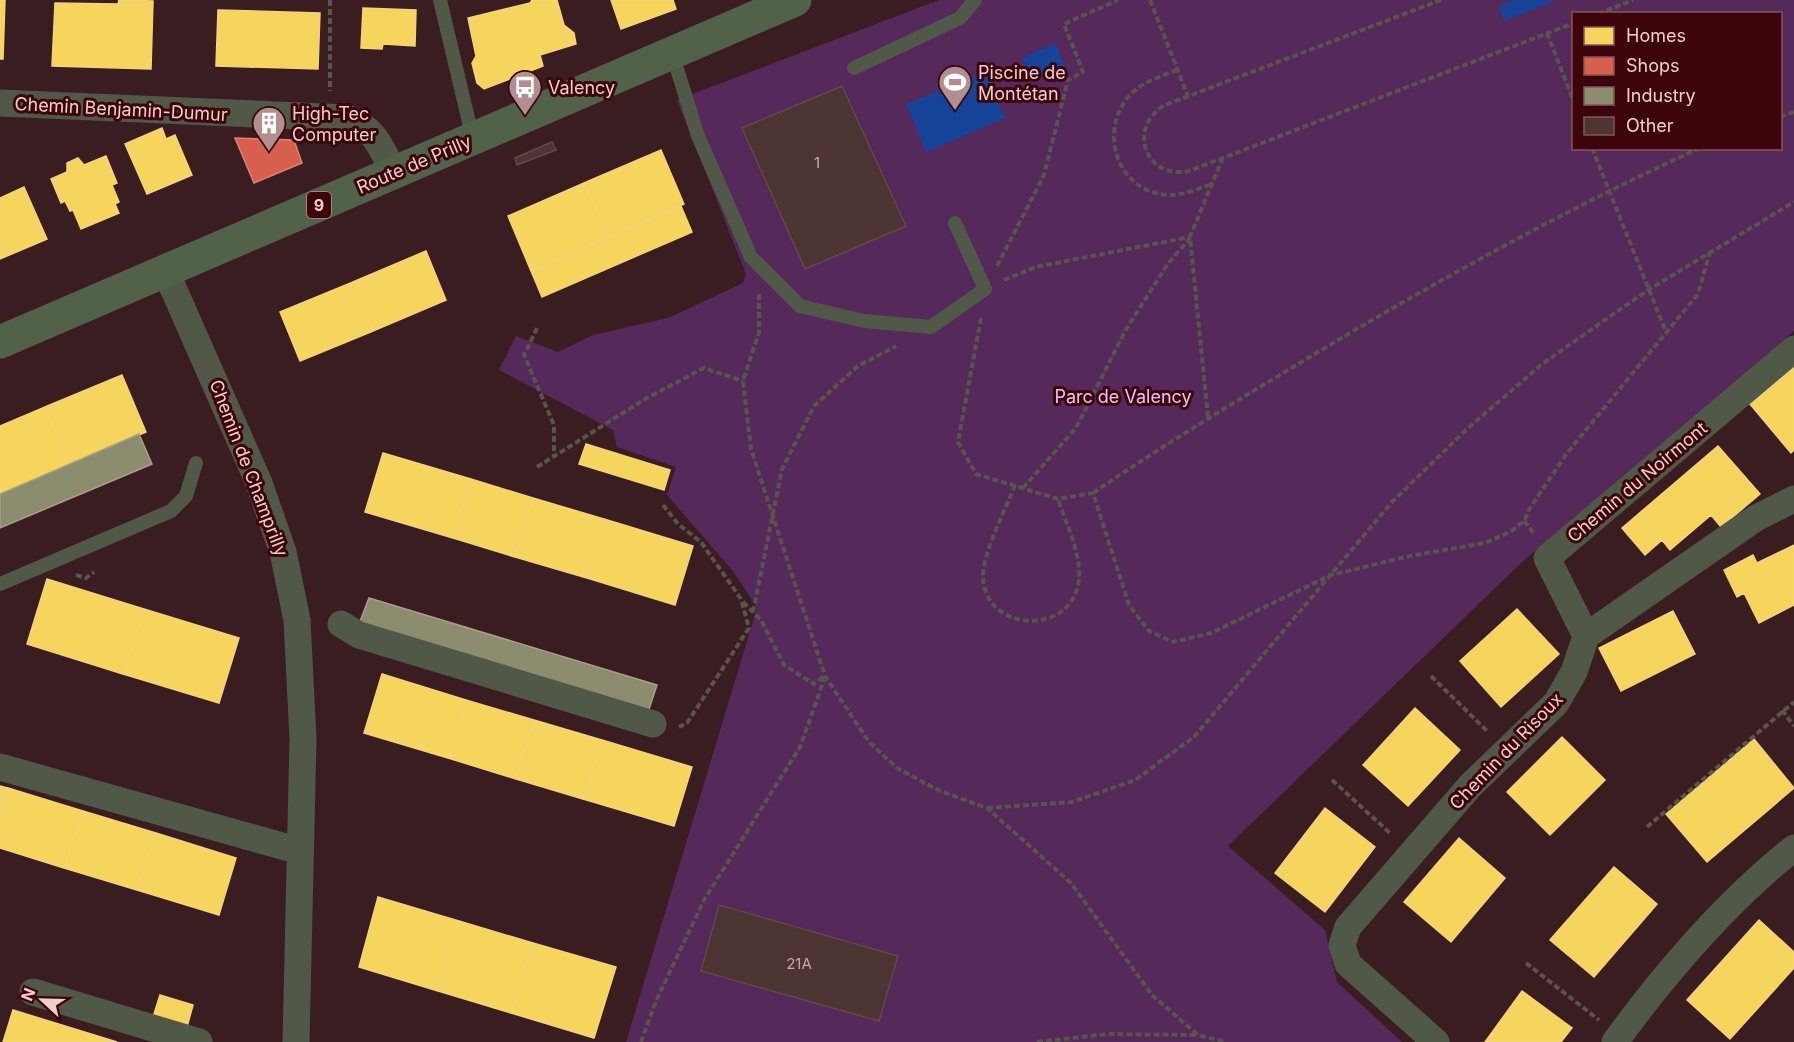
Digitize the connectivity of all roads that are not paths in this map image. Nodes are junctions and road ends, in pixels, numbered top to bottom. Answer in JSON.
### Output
{"nodes":[{"id":1,"x":440,"y":0,"type":"edge"},
{"id":2,"x":795,"y":0,"type":"edge"},
{"id":3,"x":975,"y":0,"type":"edge"},
{"id":4,"x":672,"y":53,"type":"junction"},
{"id":5,"x":854,"y":68,"type":"dead end"},
{"id":6,"x":0,"y":103,"type":"edge"},
{"id":7,"x":473,"y":139,"type":"junction"},
{"id":8,"x":394,"y":173,"type":"junction"},
{"id":9,"x":955,"y":223,"type":"dead end"},
{"id":10,"x":166,"y":272,"type":"junction"},
{"id":11,"x":0,"y":342,"type":"edge"},
{"id":12,"x":1794,"y":349,"type":"edge"},
{"id":13,"x":196,"y":463,"type":"dead end"},
{"id":14,"x":1794,"y":499,"type":"edge"},
{"id":15,"x":0,"y":584,"type":"edge"},
{"id":16,"x":341,"y":624,"type":"dead end"},
{"id":17,"x":1586,"y":636,"type":"junction"},
{"id":18,"x":653,"y":724,"type":"road end"},
{"id":19,"x":0,"y":767,"type":"edge"},
{"id":20,"x":1794,"y":848,"type":"edge"},
{"id":21,"x":300,"y":851,"type":"junction"},
{"id":22,"x":33,"y":992,"type":"dead end"},
{"id":23,"x":199,"y":1042,"type":"edge"},
{"id":24,"x":296,"y":1042,"type":"edge"},
{"id":25,"x":1436,"y":1042,"type":"edge"},
{"id":26,"x":1615,"y":1042,"type":"edge"}],
"edges":[{"from":1,"to":7,"type":"lane"},
{"from":2,"to":4,"type":"main road","name":"Route de Prilly","number":"9"},
{"from":3,"to":5,"type":"lane"},
{"from":4,"to":7,"type":"main road","name":"Route de Prilly","number":"9"},
{"from":4,"to":9,"type":"lane"},
{"from":6,"to":8,"type":"street","name":"Chemin Benjamin-Dumur"},
{"from":7,"to":8,"type":"main road","name":"Route de Prilly","number":"9"},
{"from":8,"to":10,"type":"main road","name":"Route de Prilly","number":"9"},
{"from":10,"to":11,"type":"main road","name":"Route de Prilly","number":"9"},
{"from":10,"to":21,"type":"street","name":"Chemin de Champrilly"},
{"from":12,"to":17,"type":"street","name":"Chemin du Noirmont"},
{"from":13,"to":15,"type":"lane"},
{"from":14,"to":17,"type":"street"},
{"from":16,"to":18,"type":"street"},
{"from":17,"to":25,"type":"street","name":"Chemin du Risoux"},
{"from":19,"to":21,"type":"street"},
{"from":20,"to":26,"type":"street"},
{"from":21,"to":24,"type":"street","name":"Chemin de Champrilly"},
{"from":22,"to":23,"type":"street"}]}
